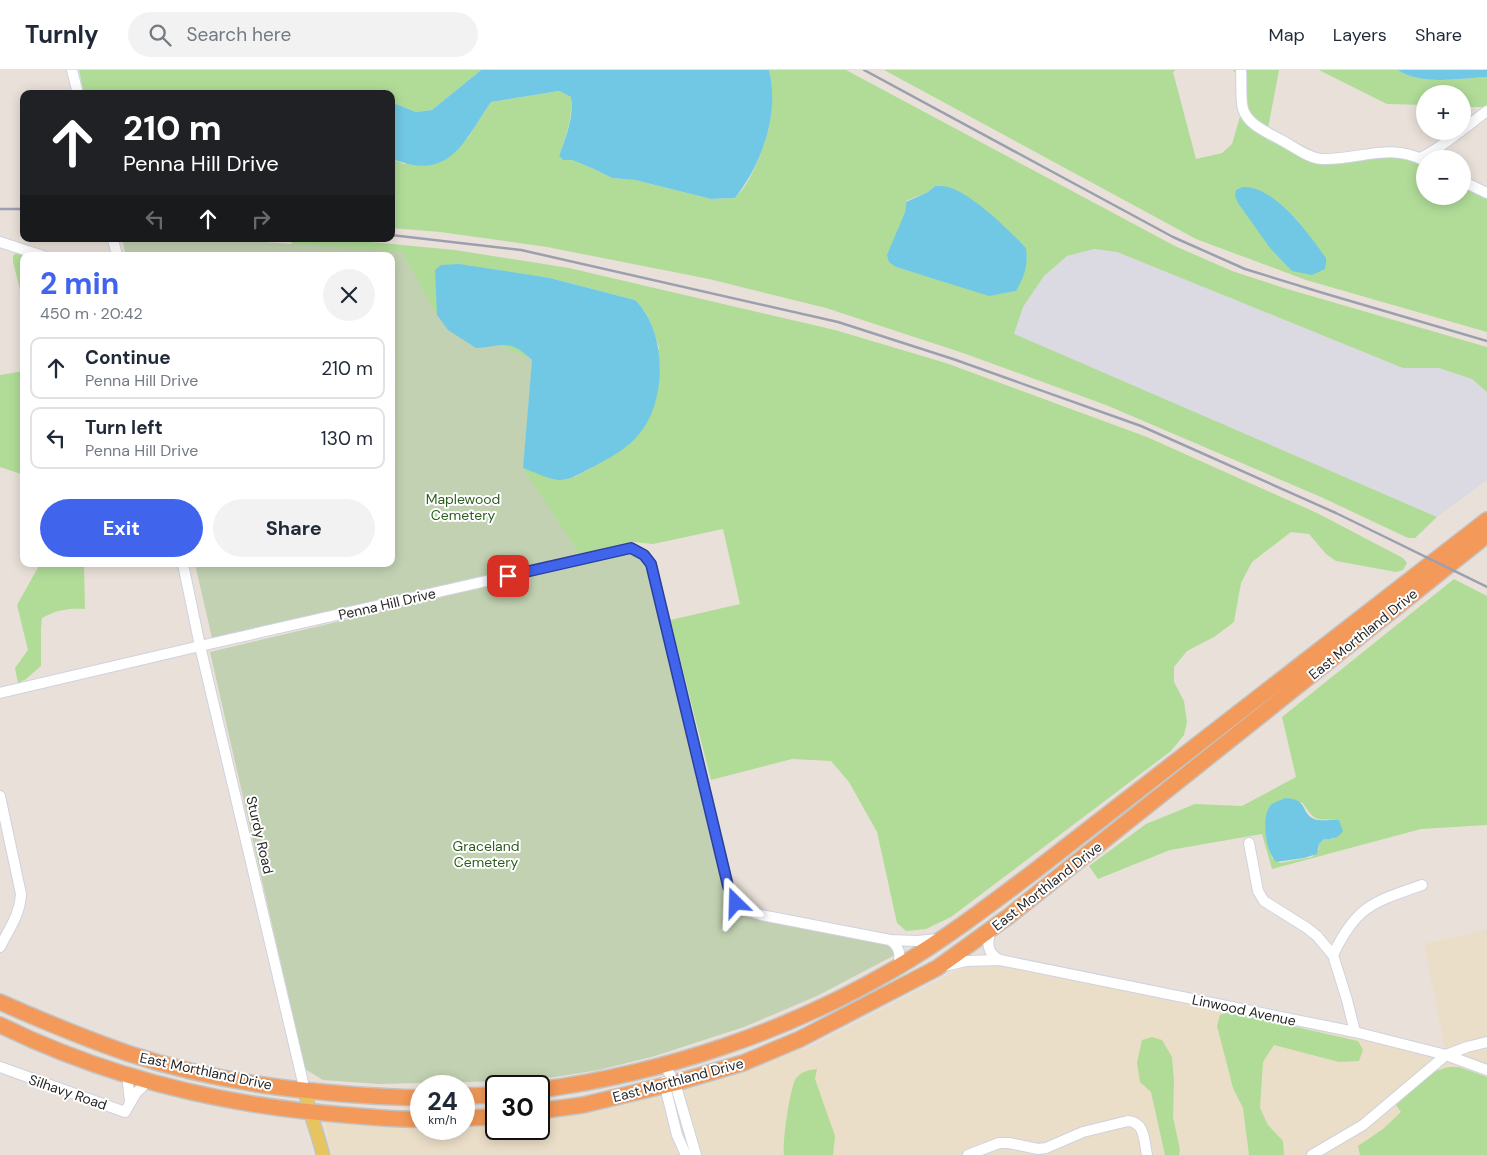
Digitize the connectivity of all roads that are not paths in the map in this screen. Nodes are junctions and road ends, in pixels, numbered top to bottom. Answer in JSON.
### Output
{"nodes":[{"id":1,"x":72,"y":70,"type":"edge"},
{"id":2,"x":1241,"y":70,"type":"edge"},
{"id":3,"x":77,"y":90,"type":"edge"},
{"id":4,"x":1487,"y":111,"type":"edge"},
{"id":5,"x":1471,"y":124,"type":"edge"},
{"id":6,"x":1448,"y":140,"type":"edge"},
{"id":7,"x":1437,"y":150,"type":"edge"},
{"id":8,"x":1416,"y":156,"type":"edge"},
{"id":9,"x":1471,"y":185,"type":"edge"},
{"id":10,"x":1487,"y":192,"type":"edge"},
{"id":11,"x":0,"y":242,"type":"edge"},
{"id":12,"x":31,"y":252,"type":"edge"},
{"id":13,"x":1487,"y":520,"type":"edge"},
{"id":14,"x":1487,"y":536,"type":"edge"},
{"id":15,"x":184,"y":567,"type":"edge"},
{"id":16,"x":200,"y":646,"type":"junction"},
{"id":17,"x":0,"y":693,"type":"edge"},
{"id":18,"x":0,"y":796,"type":"edge"},
{"id":19,"x":1249,"y":843,"type":"dead end"},
{"id":20,"x":1422,"y":886,"type":"dead end"},
{"id":21,"x":991,"y":930,"type":"junction"},
{"id":22,"x":942,"y":938,"type":"junction"},
{"id":23,"x":890,"y":940,"type":"junction"},
{"id":24,"x":0,"y":947,"type":"edge"},
{"id":25,"x":1332,"y":955,"type":"junction"},
{"id":26,"x":1000,"y":960,"type":"junction"},
{"id":27,"x":898,"y":967,"type":"junction"},
{"id":28,"x":937,"y":968,"type":"junction"},
{"id":29,"x":0,"y":1002,"type":"edge"},
{"id":30,"x":0,"y":1025,"type":"edge"},
{"id":31,"x":1355,"y":1032,"type":"junction"},
{"id":32,"x":1487,"y":1042,"type":"edge"},
{"id":33,"x":1446,"y":1056,"type":"junction"},
{"id":34,"x":665,"y":1066,"type":"junction"},
{"id":35,"x":0,"y":1067,"type":"edge"},
{"id":36,"x":1487,"y":1070,"type":"edge"},
{"id":37,"x":127,"y":1075,"type":"junction"},
{"id":38,"x":148,"y":1081,"type":"junction"},
{"id":39,"x":669,"y":1085,"type":"junction"},
{"id":40,"x":550,"y":1088,"type":"edge"},
{"id":41,"x":304,"y":1091,"type":"junction"},
{"id":42,"x":410,"y":1098,"type":"edge"},
{"id":43,"x":130,"y":1100,"type":"junction"},
{"id":44,"x":550,"y":1110,"type":"edge"},
{"id":45,"x":309,"y":1112,"type":"junction"},
{"id":46,"x":410,"y":1119,"type":"edge"},
{"id":47,"x":314,"y":1155,"type":"edge"},
{"id":48,"x":323,"y":1155,"type":"edge"},
{"id":49,"x":686,"y":1155,"type":"edge"},
{"id":50,"x":696,"y":1155,"type":"edge"},
{"id":51,"x":968,"y":1155,"type":"edge"},
{"id":52,"x":1146,"y":1155,"type":"edge"},
{"id":53,"x":1312,"y":1155,"type":"edge"}],
"edges":[{"from":1,"to":3,"type":"street"},
{"from":2,"to":8,"type":"street"},
{"from":4,"to":5,"type":"street"},
{"from":6,"to":7,"type":"street"},
{"from":9,"to":10,"type":"street"},
{"from":11,"to":12,"type":"street"},
{"from":13,"to":22,"type":"highway","name":"East Morthland Drive"},
{"from":14,"to":21,"type":"highway","name":"East Morthland Drive"},
{"from":15,"to":16,"type":"street","name":"Sturdy Road"},
{"from":16,"to":17,"type":"street","name":"Penna Hill Drive"},
{"from":16,"to":23,"type":"street","name":"Penna Hill Drive"},
{"from":16,"to":41,"type":"street","name":"Sturdy Road"},
{"from":18,"to":24,"type":"street"},
{"from":19,"to":25,"type":"street"},
{"from":20,"to":25,"type":"street"},
{"from":21,"to":26,"type":"street"},
{"from":21,"to":28,"type":"highway","name":"East Morthland Drive"},
{"from":22,"to":23,"type":"street"},
{"from":22,"to":27,"type":"highway","name":"East Morthland Drive"},
{"from":23,"to":27,"type":"street"},
{"from":25,"to":31,"type":"street"},
{"from":26,"to":28,"type":"street","name":"Linwood Avenue"},
{"from":26,"to":31,"type":"street","name":"Linwood Avenue"},
{"from":27,"to":34,"type":"highway","name":"East Morthland Drive"},
{"from":28,"to":39,"type":"highway","name":"East Morthland Drive"},
{"from":29,"to":41,"type":"highway","name":"East Morthland Drive"},
{"from":30,"to":37,"type":"highway","name":"East Morthland Drive"},
{"from":31,"to":33,"type":"street","name":"Linwood Avenue"},
{"from":32,"to":33,"type":"street"},
{"from":33,"to":36,"type":"street","name":"Linwood Avenue"},
{"from":33,"to":53,"type":"street"},
{"from":34,"to":39,"type":"street"},
{"from":34,"to":40,"type":"highway","name":"East Morthland Drive"},
{"from":35,"to":43,"type":"street","name":"Silhavy Road"},
{"from":37,"to":38,"type":"highway","name":"East Morthland Drive"},
{"from":37,"to":43,"type":"street"},
{"from":38,"to":43,"type":"street","name":"Silhavy Road"},
{"from":38,"to":45,"type":"highway","name":"East Morthland Drive"},
{"from":39,"to":44,"type":"highway","name":"East Morthland Drive"},
{"from":39,"to":49,"type":"street"},
{"from":39,"to":50,"type":"street"},
{"from":41,"to":42,"type":"highway","name":"East Morthland Drive"},
{"from":41,"to":45,"type":"main road","name":"Sturdy Road"},
{"from":45,"to":46,"type":"highway","name":"East Morthland Drive"},
{"from":45,"to":47,"type":"main road","name":"Sturdy Road"},
{"from":45,"to":48,"type":"main road","name":"Sturdy Road"},
{"from":51,"to":52,"type":"street"}]}
